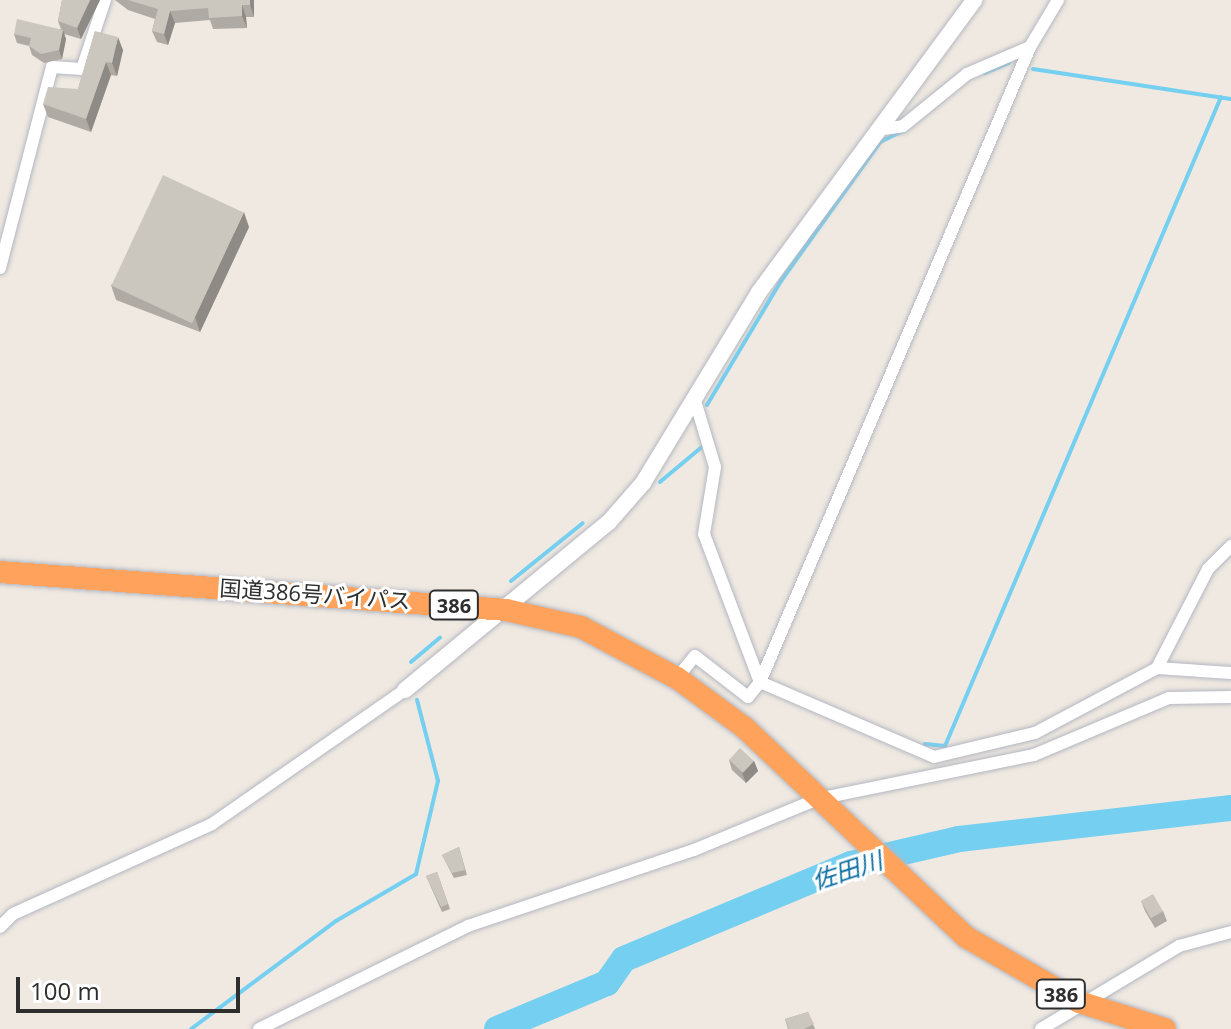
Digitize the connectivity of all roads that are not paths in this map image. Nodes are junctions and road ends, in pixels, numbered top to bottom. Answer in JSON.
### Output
{"nodes":[{"id":1,"x":105,"y":0,"type":"edge"},
{"id":2,"x":974,"y":0,"type":"edge"},
{"id":3,"x":1058,"y":0,"type":"edge"},
{"id":4,"x":1030,"y":47,"type":"junction"},
{"id":5,"x":876,"y":130,"type":"junction"},
{"id":6,"x":0,"y":268,"type":"edge"},
{"id":7,"x":696,"y":404,"type":"junction"},
{"id":8,"x":1231,"y":546,"type":"edge"},
{"id":9,"x":0,"y":572,"type":"edge"},
{"id":10,"x":506,"y":610,"type":"junction"},
{"id":11,"x":1157,"y":668,"type":"junction"},
{"id":12,"x":1231,"y":673,"type":"edge"},
{"id":13,"x":677,"y":678,"type":"junction"},
{"id":14,"x":760,"y":682,"type":"junction"},
{"id":15,"x":405,"y":690,"type":"joint"},
{"id":16,"x":1231,"y":697,"type":"edge"},
{"id":17,"x":818,"y":799,"type":"junction"},
{"id":18,"x":0,"y":927,"type":"edge"},
{"id":19,"x":1231,"y":932,"type":"edge"},
{"id":20,"x":1079,"y":1002,"type":"junction"},
{"id":21,"x":259,"y":1029,"type":"edge"},
{"id":22,"x":1041,"y":1029,"type":"edge"},
{"id":23,"x":1165,"y":1029,"type":"edge"}],
"edges":[{"from":1,"to":6,"type":"street"},
{"from":2,"to":5,"type":"street"},
{"from":3,"to":4,"type":"street"},
{"from":4,"to":5,"type":"street"},
{"from":4,"to":14,"type":"street"},
{"from":5,"to":7,"type":"street"},
{"from":7,"to":10,"type":"street"},
{"from":7,"to":14,"type":"street"},
{"from":8,"to":11,"type":"street"},
{"from":9,"to":10,"type":"highway","name":"国道386号バイパス","number":"386"},
{"from":10,"to":13,"type":"highway","name":"国道386号バイパス","number":"386"},
{"from":10,"to":15,"type":"street"},
{"from":11,"to":12,"type":"street"},
{"from":11,"to":14,"type":"street"},
{"from":13,"to":14,"type":"street"},
{"from":13,"to":17,"type":"highway","name":"国道386号バイパス","number":"386"},
{"from":15,"to":18,"type":"street"},
{"from":16,"to":17,"type":"street"},
{"from":17,"to":20,"type":"highway","name":"国道386号バイパス","number":"386"},
{"from":17,"to":21,"type":"street"},
{"from":19,"to":20,"type":"street"},
{"from":20,"to":22,"type":"street"},
{"from":20,"to":23,"type":"highway","name":"国道386号バイパス","number":"386"}]}
